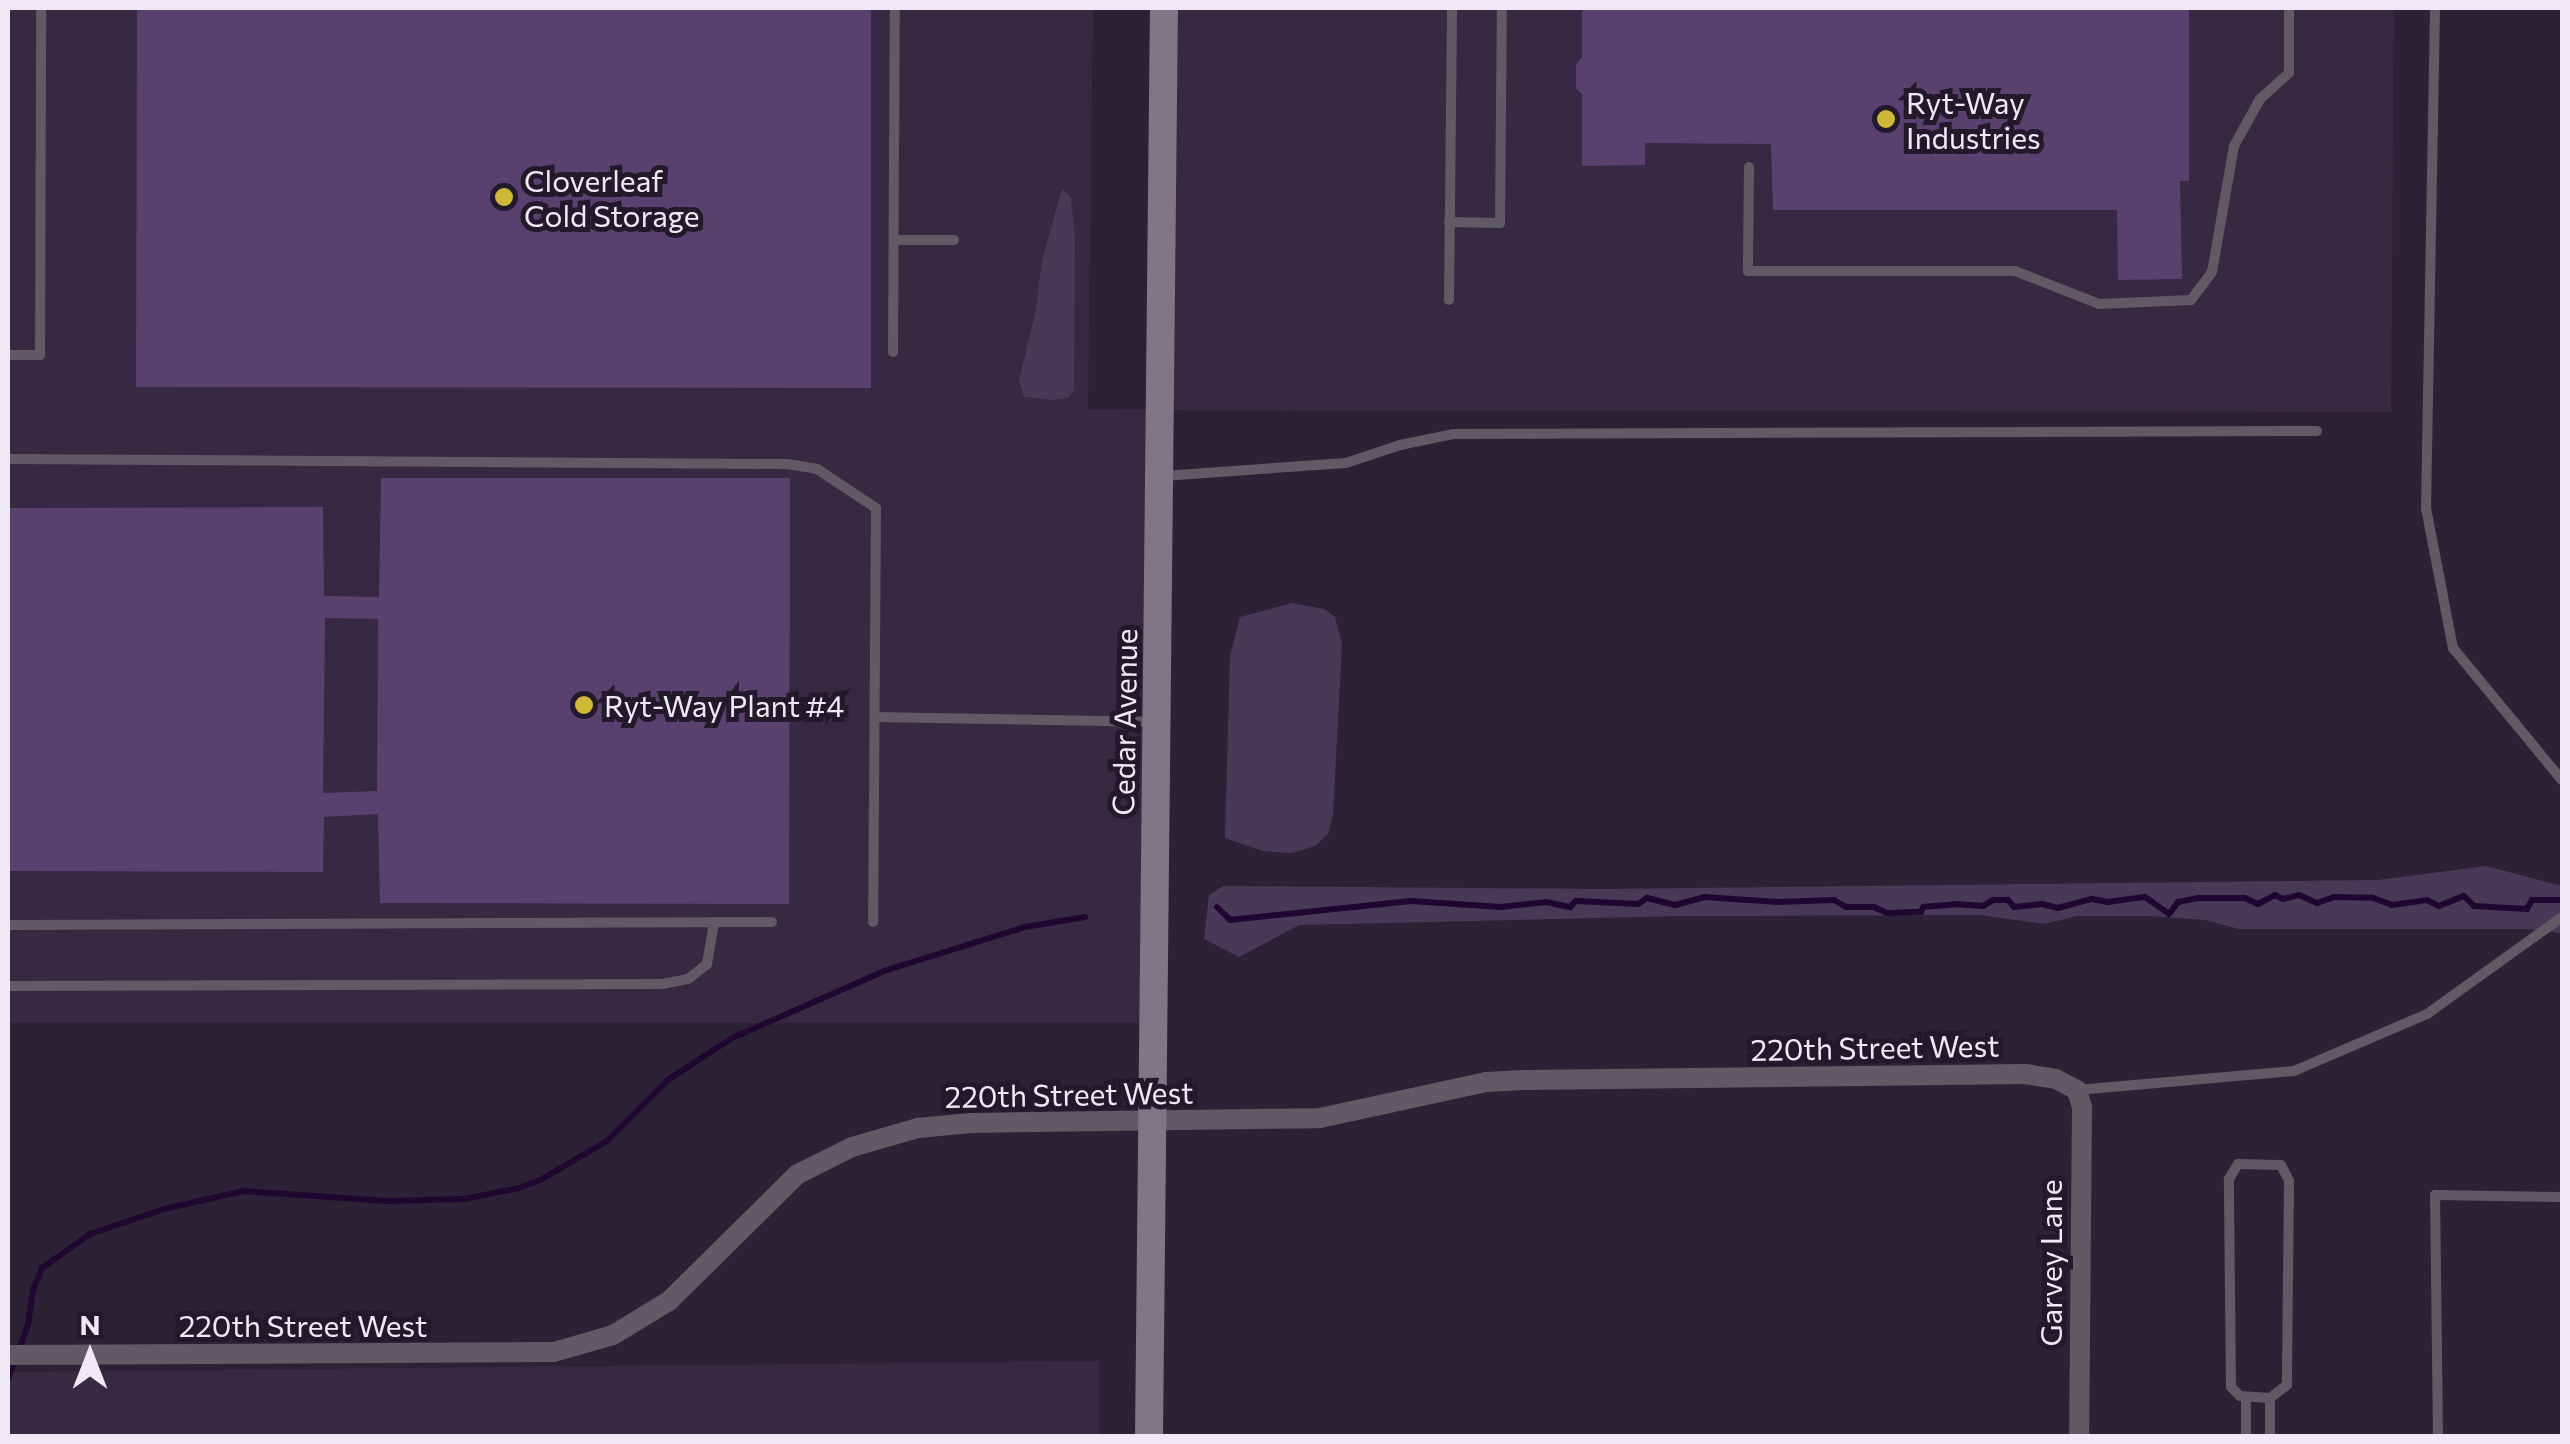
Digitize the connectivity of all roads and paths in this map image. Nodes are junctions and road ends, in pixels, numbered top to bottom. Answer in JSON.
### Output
{"nodes":[{"id":1,"x":40,"y":8,"type":"edge"},
{"id":2,"x":896,"y":8,"type":"edge"},
{"id":3,"x":1164,"y":8,"type":"edge"},
{"id":4,"x":1452,"y":8,"type":"edge"},
{"id":5,"x":1502,"y":8,"type":"edge"},
{"id":6,"x":2289,"y":8,"type":"edge"},
{"id":7,"x":2435,"y":8,"type":"edge"},
{"id":8,"x":1748,"y":166,"type":"dead end"},
{"id":9,"x":1449,"y":222,"type":"junction"},
{"id":10,"x":894,"y":240,"type":"junction"},
{"id":11,"x":954,"y":240,"type":"dead end"},
{"id":12,"x":1449,"y":300,"type":"dead end"},
{"id":13,"x":893,"y":352,"type":"dead end"},
{"id":14,"x":8,"y":355,"type":"edge"},
{"id":15,"x":2318,"y":431,"type":"dead end"},
{"id":16,"x":8,"y":459,"type":"edge"},
{"id":17,"x":1159,"y":476,"type":"junction"},
{"id":18,"x":875,"y":716,"type":"junction"},
{"id":19,"x":1156,"y":722,"type":"junction"},
{"id":20,"x":2562,"y":780,"type":"edge"},
{"id":21,"x":2562,"y":917,"type":"edge"},
{"id":22,"x":772,"y":922,"type":"dead end"},
{"id":23,"x":873,"y":922,"type":"dead end"},
{"id":24,"x":714,"y":923,"type":"junction"},
{"id":25,"x":8,"y":925,"type":"edge"},
{"id":26,"x":8,"y":986,"type":"edge"},
{"id":27,"x":2077,"y":1090,"type":"junction"},
{"id":28,"x":1152,"y":1122,"type":"junction"},
{"id":29,"x":2562,"y":1196,"type":"edge"},
{"id":30,"x":8,"y":1355,"type":"edge"},
{"id":31,"x":2246,"y":1396,"type":"junction"},
{"id":32,"x":2270,"y":1398,"type":"junction"},
{"id":33,"x":1150,"y":1436,"type":"edge"},
{"id":34,"x":2079,"y":1436,"type":"edge"},
{"id":35,"x":2246,"y":1436,"type":"edge"},
{"id":36,"x":2270,"y":1436,"type":"edge"},
{"id":37,"x":2438,"y":1436,"type":"edge"}],
"edges":[{"from":1,"to":14,"type":"lane"},
{"from":2,"to":10,"type":"lane"},
{"from":3,"to":17,"type":"main road","name":"Cedar Avenue"},
{"from":4,"to":9,"type":"lane"},
{"from":5,"to":9,"type":"lane"},
{"from":6,"to":8,"type":"lane"},
{"from":7,"to":20,"type":"lane"},
{"from":9,"to":12,"type":"lane"},
{"from":10,"to":11,"type":"lane"},
{"from":10,"to":13,"type":"lane"},
{"from":15,"to":17,"type":"lane"},
{"from":16,"to":18,"type":"lane"},
{"from":17,"to":19,"type":"main road","name":"Cedar Avenue"},
{"from":18,"to":19,"type":"lane"},
{"from":18,"to":23,"type":"lane"},
{"from":19,"to":28,"type":"main road","name":"Cedar Avenue"},
{"from":21,"to":27,"type":"lane"},
{"from":22,"to":24,"type":"lane"},
{"from":24,"to":25,"type":"lane"},
{"from":24,"to":26,"type":"lane"},
{"from":27,"to":28,"type":"street","name":"220th Street West"},
{"from":27,"to":34,"type":"street","name":"Garvey Lane"},
{"from":28,"to":30,"type":"street","name":"220th Street West"},
{"from":28,"to":33,"type":"main road","name":"Cedar Avenue"},
{"from":29,"to":37,"type":"lane"},
{"from":31,"to":32,"type":"lane"},
{"from":31,"to":32,"type":"lane"},
{"from":31,"to":35,"type":"lane"},
{"from":32,"to":36,"type":"lane"}]}
